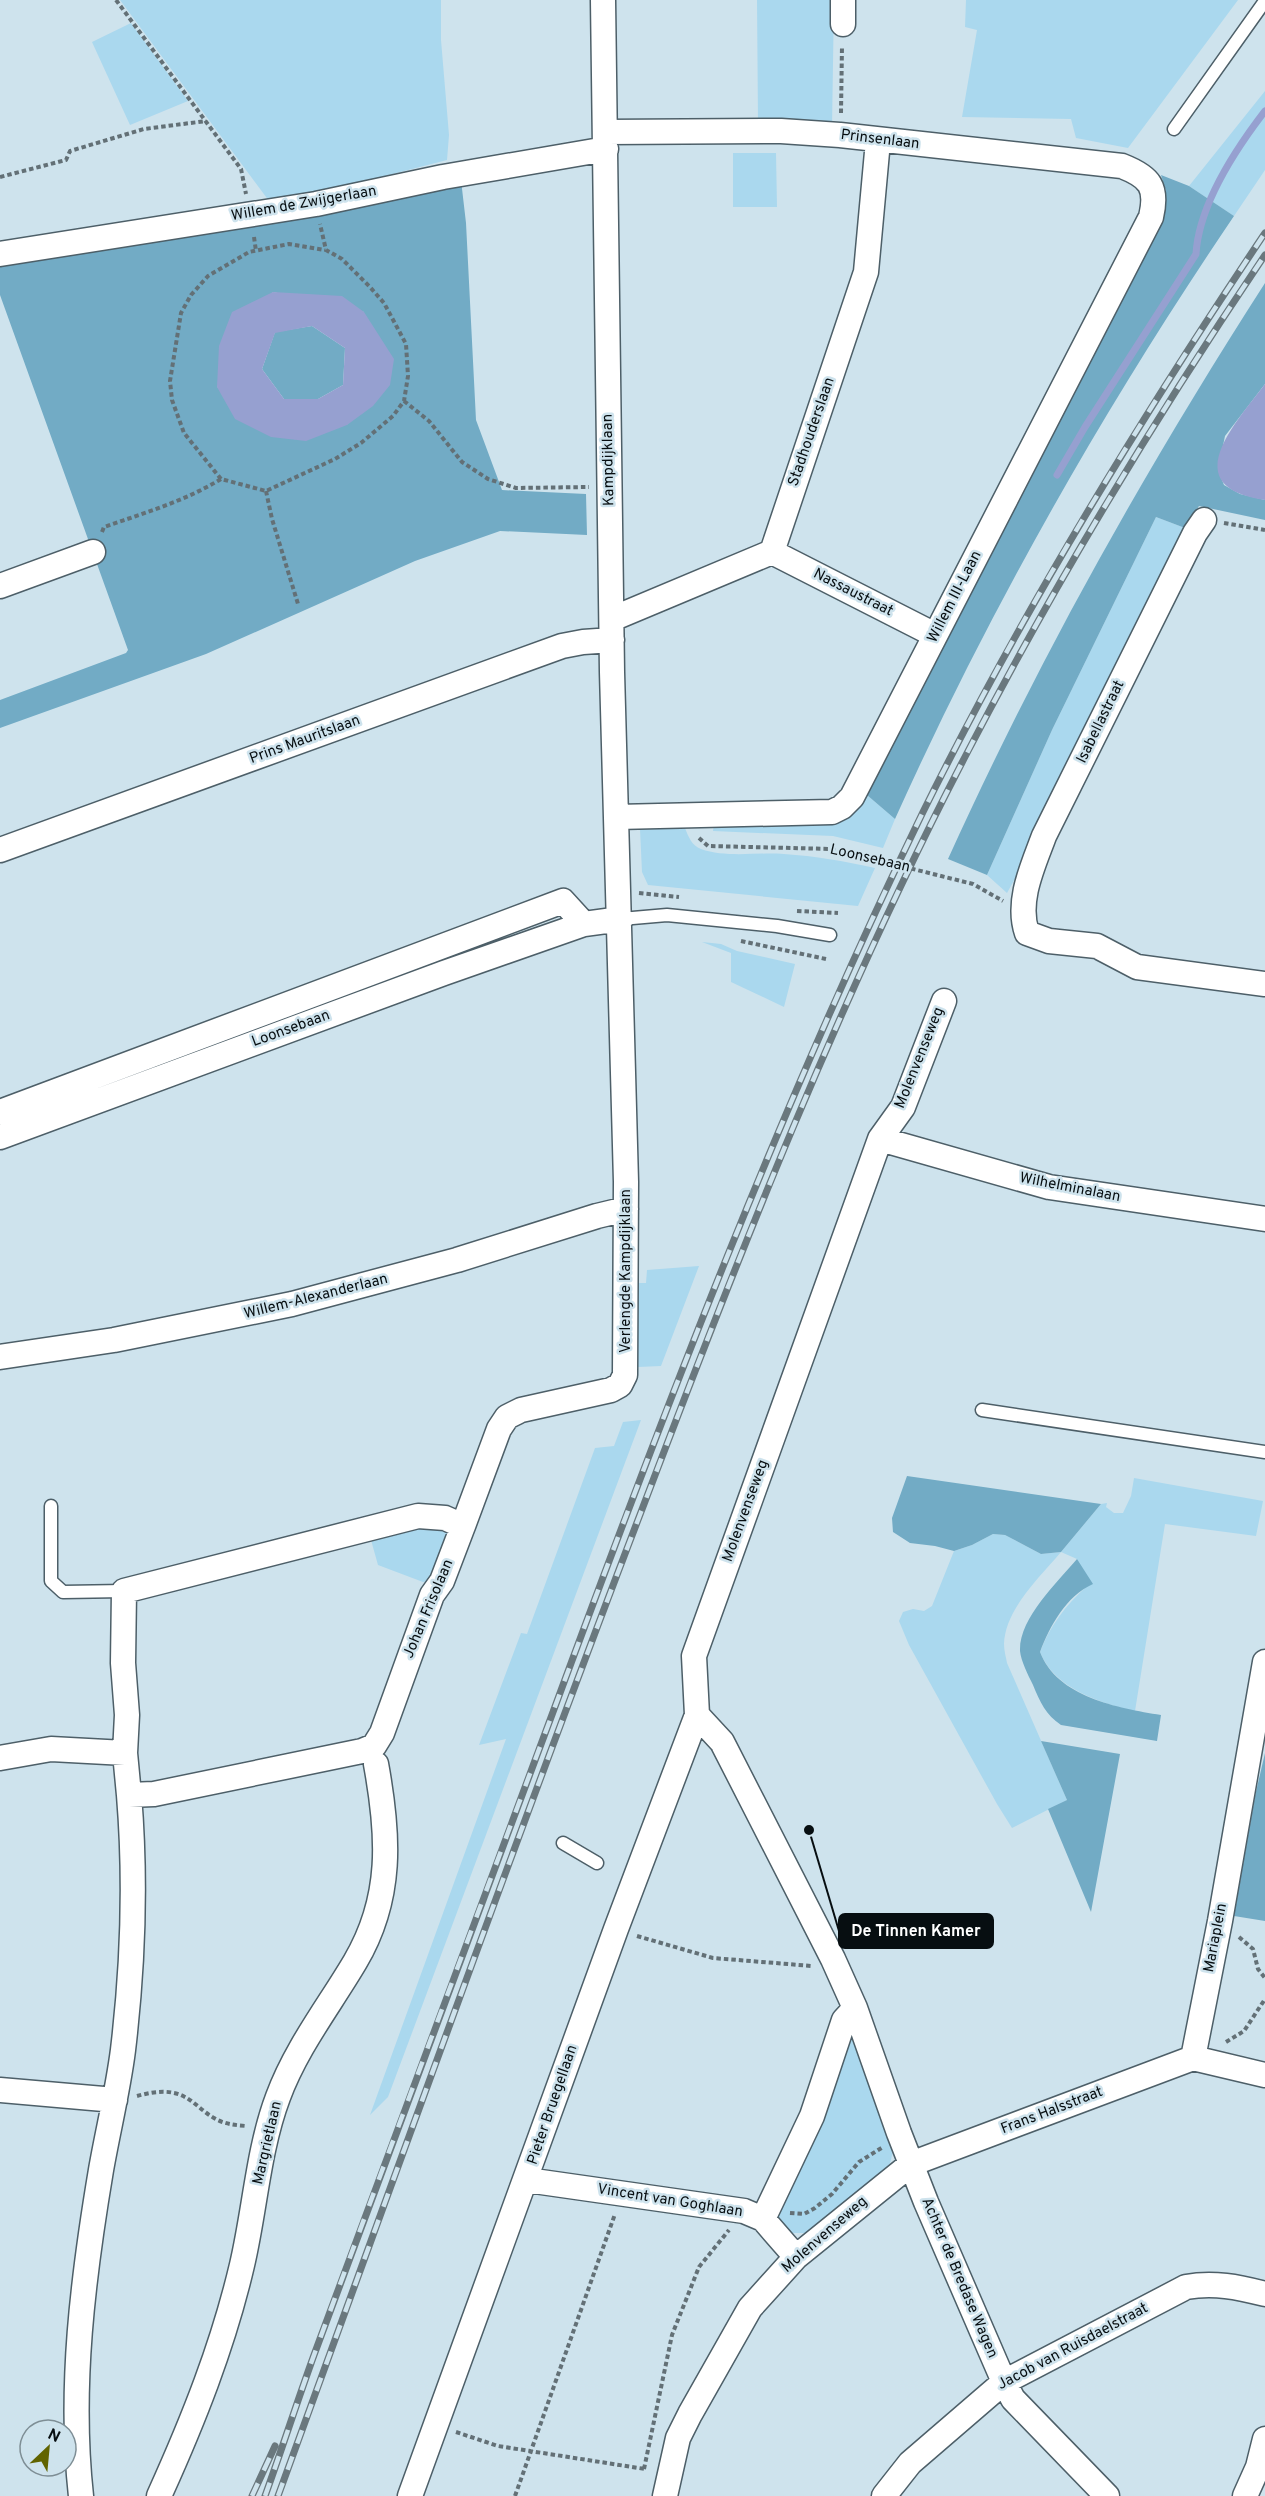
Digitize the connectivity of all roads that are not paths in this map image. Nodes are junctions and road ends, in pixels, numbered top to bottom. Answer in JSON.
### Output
{"nodes":[{"id":1,"x":603,"y":0,"type":"edge"},
{"id":2,"x":843,"y":0,"type":"edge"},
{"id":3,"x":1265,"y":1,"type":"edge"},
{"id":4,"x":843,"y":24,"type":"road end"},
{"id":5,"x":1174,"y":129,"type":"dead end"},
{"id":6,"x":606,"y":140,"type":"junction"},
{"id":7,"x":878,"y":141,"type":"junction"},
{"id":8,"x":1148,"y":183,"type":"joint"},
{"id":9,"x":0,"y":254,"type":"edge"},
{"id":10,"x":1204,"y":520,"type":"road end"},
{"id":11,"x":93,"y":552,"type":"road end"},
{"id":12,"x":772,"y":552,"type":"junction"},
{"id":13,"x":0,"y":586,"type":"edge"},
{"id":14,"x":612,"y":629,"type":"junction"},
{"id":15,"x":935,"y":635,"type":"junction"},
{"id":16,"x":618,"y":817,"type":"junction"},
{"id":17,"x":0,"y":850,"type":"edge"},
{"id":18,"x":621,"y":919,"type":"junction"},
{"id":19,"x":584,"y":924,"type":"junction"},
{"id":20,"x":830,"y":935,"type":"dead end"},
{"id":21,"x":1265,"y":984,"type":"edge"},
{"id":22,"x":944,"y":1001,"type":"dead end"},
{"id":23,"x":0,"y":1112,"type":"edge"},
{"id":24,"x":0,"y":1137,"type":"edge"},
{"id":25,"x":880,"y":1139,"type":"junction"},
{"id":26,"x":626,"y":1209,"type":"junction"},
{"id":27,"x":1265,"y":1219,"type":"edge"},
{"id":28,"x":0,"y":1357,"type":"edge"},
{"id":29,"x":982,"y":1410,"type":"dead end"},
{"id":30,"x":1265,"y":1452,"type":"edge"},
{"id":31,"x":51,"y":1506,"type":"dead end"},
{"id":32,"x":463,"y":1526,"type":"junction"},
{"id":33,"x":124,"y":1591,"type":"junction"},
{"id":34,"x":1265,"y":1662,"type":"edge"},
{"id":35,"x":697,"y":1715,"type":"junction"},
{"id":36,"x":1258,"y":1747,"type":"edge"},
{"id":37,"x":125,"y":1753,"type":"junction"},
{"id":38,"x":0,"y":1758,"type":"edge"},
{"id":39,"x":376,"y":1764,"type":"dead end"},
{"id":40,"x":129,"y":1795,"type":"junction"},
{"id":41,"x":563,"y":1843,"type":"dead end"},
{"id":42,"x":597,"y":1863,"type":"dead end"},
{"id":43,"x":855,"y":2008,"type":"junction"},
{"id":44,"x":1193,"y":2058,"type":"junction"},
{"id":45,"x":1265,"y":2075,"type":"edge"},
{"id":46,"x":0,"y":2090,"type":"edge"},
{"id":47,"x":115,"y":2100,"type":"junction"},
{"id":48,"x":911,"y":2164,"type":"junction"},
{"id":49,"x":527,"y":2180,"type":"junction"},
{"id":50,"x":759,"y":2212,"type":"junction"},
{"id":51,"x":796,"y":2257,"type":"junction"},
{"id":52,"x":1265,"y":2294,"type":"edge"},
{"id":53,"x":1004,"y":2382,"type":"junction"},
{"id":54,"x":1265,"y":2439,"type":"edge"},
{"id":55,"x":667,"y":2485,"type":"edge"},
{"id":56,"x":81,"y":2496,"type":"edge"},
{"id":57,"x":159,"y":2496,"type":"edge"},
{"id":58,"x":410,"y":2496,"type":"edge"},
{"id":59,"x":884,"y":2496,"type":"edge"},
{"id":60,"x":1107,"y":2496,"type":"edge"},
{"id":61,"x":1245,"y":2496,"type":"edge"}],
"edges":[{"from":1,"to":6,"type":"street","name":"Kampdijklaan"},
{"from":2,"to":4,"type":"street"},
{"from":3,"to":5,"type":"lane"},
{"from":6,"to":7,"type":"street","name":"Prinsenlaan"},
{"from":6,"to":9,"type":"street","name":"Willem de Zwijgerlaan"},
{"from":6,"to":14,"type":"street","name":"Kampdijklaan"},
{"from":7,"to":8,"type":"street","name":"Prinsenlaan"},
{"from":7,"to":12,"type":"street","name":"Stadhouderslaan"},
{"from":8,"to":15,"type":"street","name":"Willem III-Laan"},
{"from":10,"to":21,"type":"street","name":"Isabellastraat"},
{"from":11,"to":13,"type":"street"},
{"from":12,"to":14,"type":"street"},
{"from":12,"to":15,"type":"street","name":"Nassaustraat"},
{"from":14,"to":16,"type":"street","name":"Kampdijklaan"},
{"from":14,"to":17,"type":"street","name":"Prins Mauritslaan"},
{"from":15,"to":16,"type":"street","name":"Willem III-Laan"},
{"from":16,"to":18,"type":"street","name":"Kampdijklaan"},
{"from":18,"to":19,"type":"street","name":"Loonsebaan"},
{"from":18,"to":20,"type":"lane","name":"Loonsebaan"},
{"from":18,"to":26,"type":"street","name":"Verlengde Kampdijklaan"},
{"from":19,"to":23,"type":"street","name":"Loonsebaan"},
{"from":19,"to":24,"type":"street","name":"Loonsebaan"},
{"from":22,"to":25,"type":"street","name":"Molenvenseweg"},
{"from":25,"to":27,"type":"street","name":"Wilhelminalaan"},
{"from":25,"to":35,"type":"street","name":"Molenvenseweg"},
{"from":26,"to":28,"type":"street","name":"Willem-Alexanderlaan"},
{"from":26,"to":32,"type":"street","name":"Verlengde Kampdijklaan"},
{"from":29,"to":30,"type":"lane"},
{"from":31,"to":33,"type":"lane"},
{"from":32,"to":33,"type":"street"},
{"from":32,"to":40,"type":"street","name":"Johan Frisolaan"},
{"from":33,"to":37,"type":"street"},
{"from":34,"to":36,"type":"street","name":"Mariaplein"},
{"from":35,"to":43,"type":"street"},
{"from":35,"to":49,"type":"street","name":"Pieter Bruegellaan"},
{"from":36,"to":44,"type":"street","name":"Mariaplein"},
{"from":37,"to":38,"type":"street"},
{"from":37,"to":40,"type":"street"},
{"from":39,"to":57,"type":"street","name":"Margrietlaan"},
{"from":40,"to":47,"type":"street"},
{"from":41,"to":42,"type":"lane"},
{"from":43,"to":48,"type":"street"},
{"from":43,"to":50,"type":"street"},
{"from":44,"to":45,"type":"street"},
{"from":44,"to":48,"type":"street","name":"Frans Halsstraat"},
{"from":46,"to":47,"type":"street"},
{"from":47,"to":56,"type":"street"},
{"from":48,"to":51,"type":"street","name":"Molenvenseweg"},
{"from":48,"to":53,"type":"street","name":"Achter de Bredase Wagen"},
{"from":49,"to":50,"type":"street","name":"Vincent van Goghlaan"},
{"from":49,"to":58,"type":"street","name":"Pieter Bruegellaan"},
{"from":50,"to":51,"type":"street","name":"Vincent van Goghlaan"},
{"from":51,"to":55,"type":"street","name":"Molenvenseweg"},
{"from":52,"to":53,"type":"street","name":"Jacob van Ruisdaelstraat"},
{"from":53,"to":59,"type":"street","name":"Jacob van Ruisdaelstraat"},
{"from":53,"to":60,"type":"street","name":"Achter de Bredase Wagen"},
{"from":54,"to":61,"type":"street"}]}
